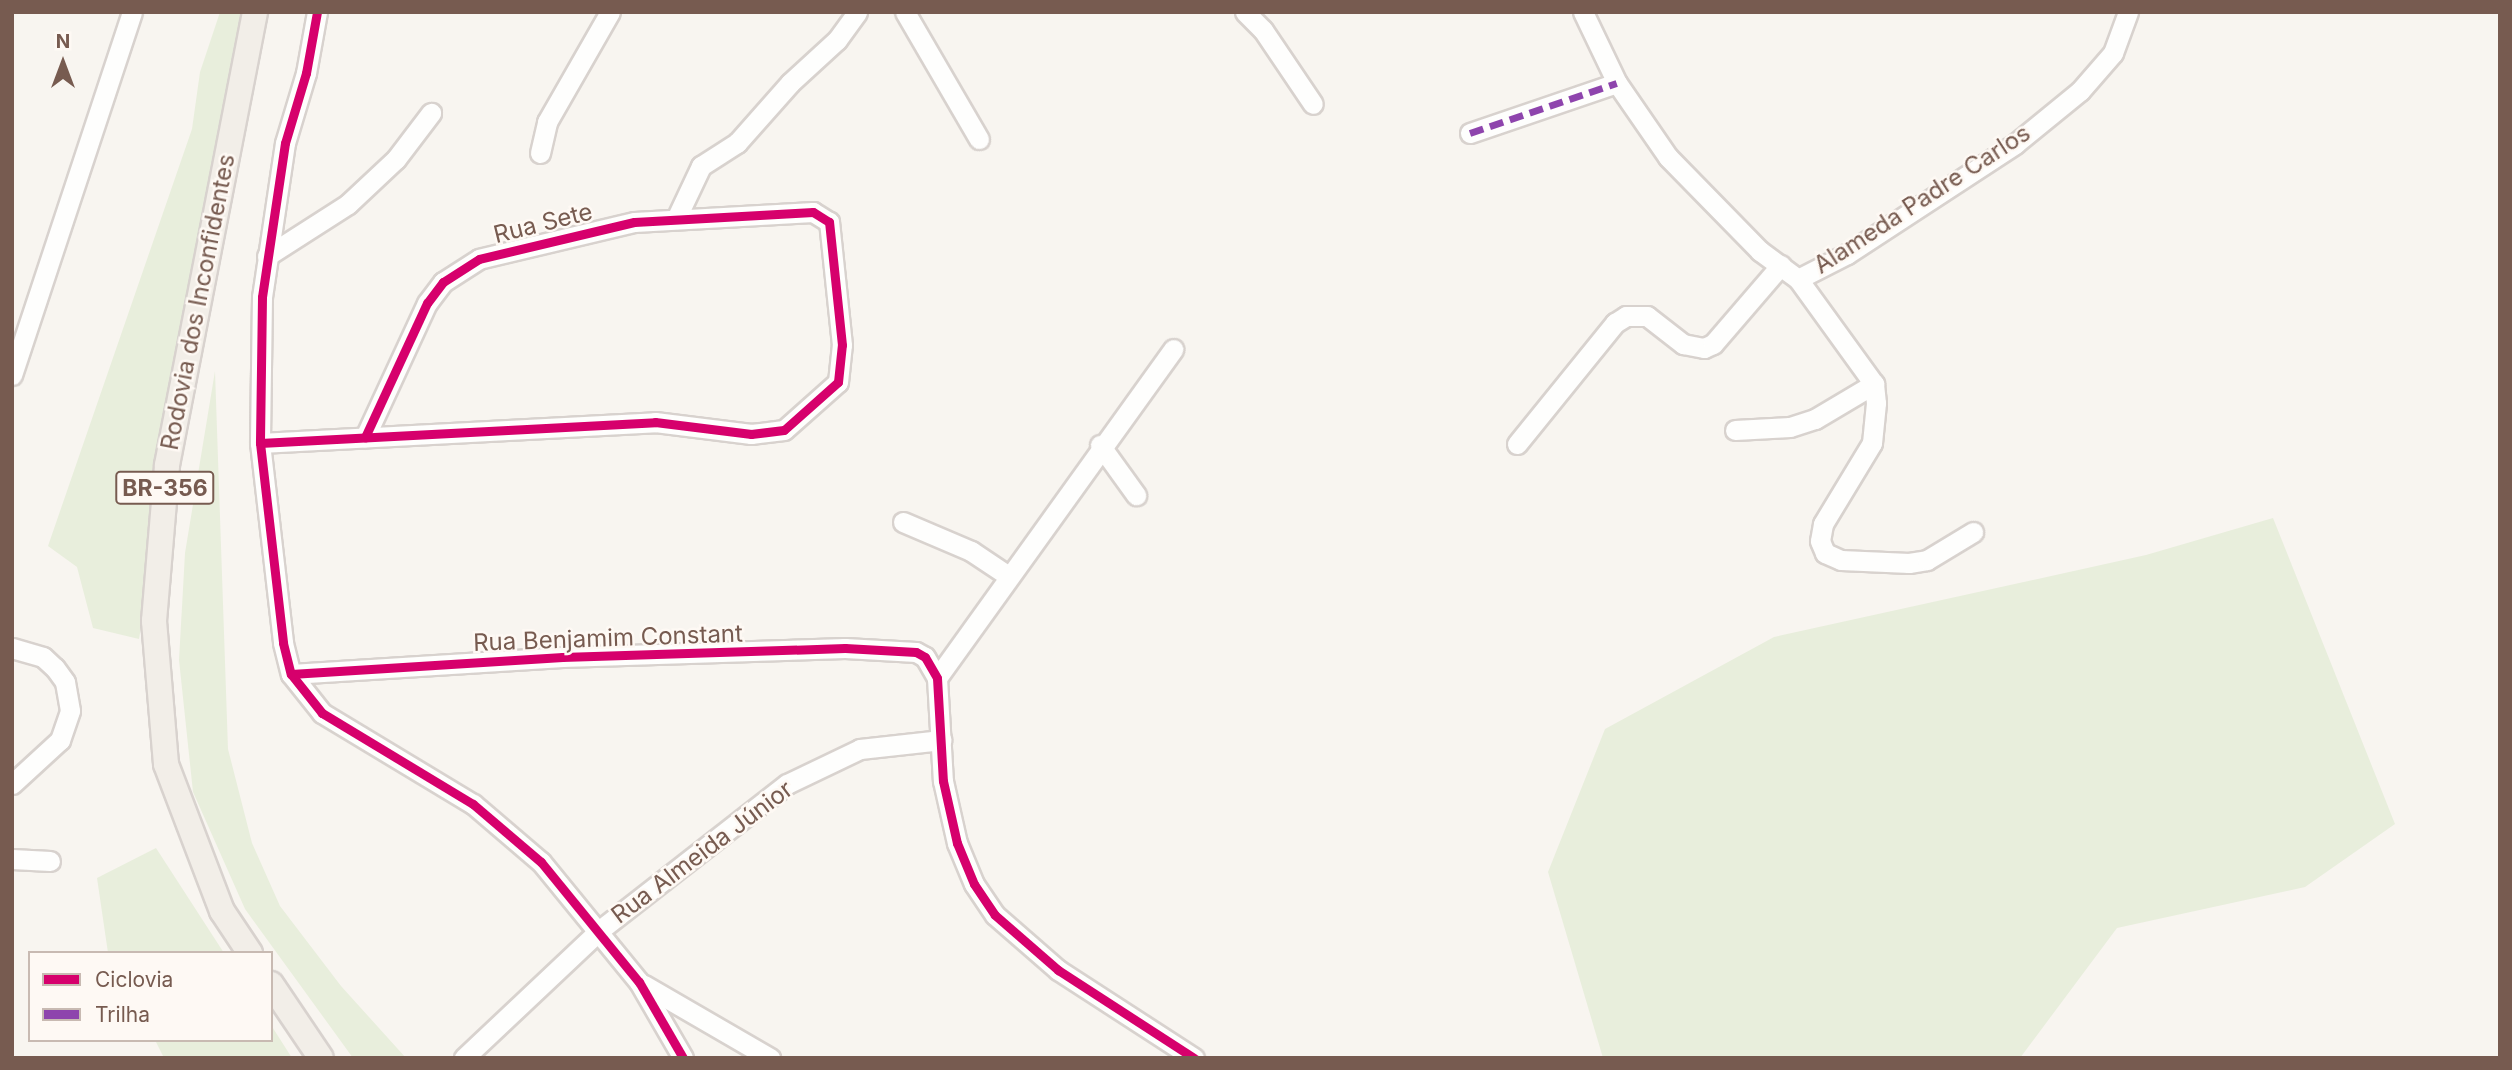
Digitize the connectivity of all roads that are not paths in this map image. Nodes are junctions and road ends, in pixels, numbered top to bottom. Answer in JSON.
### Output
{"nodes":[{"id":1,"x":132,"y":12,"type":"edge"},
{"id":2,"x":255,"y":12,"type":"edge"},
{"id":3,"x":317,"y":12,"type":"edge"},
{"id":4,"x":610,"y":12,"type":"edge"},
{"id":5,"x":857,"y":12,"type":"edge"},
{"id":6,"x":905,"y":12,"type":"edge"},
{"id":7,"x":1245,"y":12,"type":"edge"},
{"id":8,"x":1583,"y":12,"type":"edge"},
{"id":9,"x":2128,"y":12,"type":"edge"},
{"id":10,"x":1617,"y":83,"type":"junction"},
{"id":11,"x":1313,"y":104,"type":"dead end"},
{"id":12,"x":431,"y":113,"type":"dead end"},
{"id":13,"x":1470,"y":134,"type":"dead end"},
{"id":14,"x":979,"y":139,"type":"dead end"},
{"id":15,"x":540,"y":153,"type":"dead end"},
{"id":16,"x":676,"y":219,"type":"junction"},
{"id":17,"x":267,"y":256,"type":"junction"},
{"id":18,"x":1781,"y":265,"type":"junction"},
{"id":19,"x":1798,"y":279,"type":"junction"},
{"id":20,"x":1173,"y":349,"type":"dead end"},
{"id":21,"x":12,"y":375,"type":"edge"},
{"id":22,"x":1874,"y":384,"type":"junction"},
{"id":23,"x":1735,"y":430,"type":"dead end"},
{"id":24,"x":365,"y":437,"type":"junction"},
{"id":25,"x":260,"y":443,"type":"junction"},
{"id":26,"x":1517,"y":444,"type":"dead end"},
{"id":27,"x":1100,"y":445,"type":"junction"},
{"id":28,"x":1136,"y":495,"type":"dead end"},
{"id":29,"x":903,"y":522,"type":"dead end"},
{"id":30,"x":1973,"y":532,"type":"dead end"},
{"id":31,"x":1007,"y":575,"type":"junction"},
{"id":32,"x":12,"y":648,"type":"edge"},
{"id":33,"x":291,"y":674,"type":"junction"},
{"id":34,"x":937,"y":678,"type":"junction"},
{"id":35,"x":942,"y":740,"type":"junction"},
{"id":36,"x":12,"y":784,"type":"edge"},
{"id":37,"x":12,"y":859,"type":"edge"},
{"id":38,"x":50,"y":861,"type":"dead end"},
{"id":39,"x":600,"y":930,"type":"junction"},
{"id":40,"x":249,"y":951,"type":"edge"},
{"id":41,"x":639,"y":982,"type":"junction"},
{"id":42,"x":273,"y":987,"type":"edge"},
{"id":43,"x":321,"y":1058,"type":"edge"},
{"id":44,"x":464,"y":1058,"type":"edge"},
{"id":45,"x":683,"y":1058,"type":"edge"},
{"id":46,"x":770,"y":1058,"type":"edge"},
{"id":47,"x":1194,"y":1058,"type":"edge"}],
"edges":[{"from":1,"to":21,"type":"street"},
{"from":2,"to":40,"type":"main road","name":"Rodovia dos Inconfidentes","number":"BR-356"},
{"from":3,"to":17,"type":"street"},
{"from":4,"to":15,"type":"street"},
{"from":5,"to":16,"type":"street"},
{"from":6,"to":14,"type":"street"},
{"from":7,"to":11,"type":"street"},
{"from":8,"to":10,"type":"street","name":"Alameda Padre Carlos"},
{"from":9,"to":19,"type":"street","name":"Alameda Padre Carlos"},
{"from":10,"to":13,"type":"street"},
{"from":10,"to":18,"type":"street","name":"Alameda Padre Carlos"},
{"from":12,"to":17,"type":"street"},
{"from":16,"to":24,"type":"street","name":"Rua Sete"},
{"from":16,"to":24,"type":"street","name":"Rua Sete"},
{"from":17,"to":25,"type":"street"},
{"from":18,"to":19,"type":"street","name":"Alameda Padre Carlos"},
{"from":18,"to":26,"type":"street"},
{"from":19,"to":22,"type":"street"},
{"from":20,"to":27,"type":"street"},
{"from":22,"to":23,"type":"street"},
{"from":22,"to":30,"type":"street"},
{"from":24,"to":25,"type":"street"},
{"from":25,"to":33,"type":"street"},
{"from":27,"to":28,"type":"street"},
{"from":27,"to":31,"type":"street"},
{"from":29,"to":31,"type":"street"},
{"from":31,"to":34,"type":"street"},
{"from":32,"to":36,"type":"street"},
{"from":33,"to":34,"type":"street","name":"Rua Benjamim Constant"},
{"from":33,"to":39,"type":"street"},
{"from":34,"to":35,"type":"street"},
{"from":35,"to":39,"type":"street","name":"Rua Almeida Júnior"},
{"from":35,"to":47,"type":"street"},
{"from":37,"to":38,"type":"street"},
{"from":39,"to":41,"type":"street"},
{"from":39,"to":44,"type":"street","name":"Rua Almeida Júnior"},
{"from":41,"to":45,"type":"street"},
{"from":41,"to":46,"type":"street"},
{"from":42,"to":43,"type":"main road"}]}
